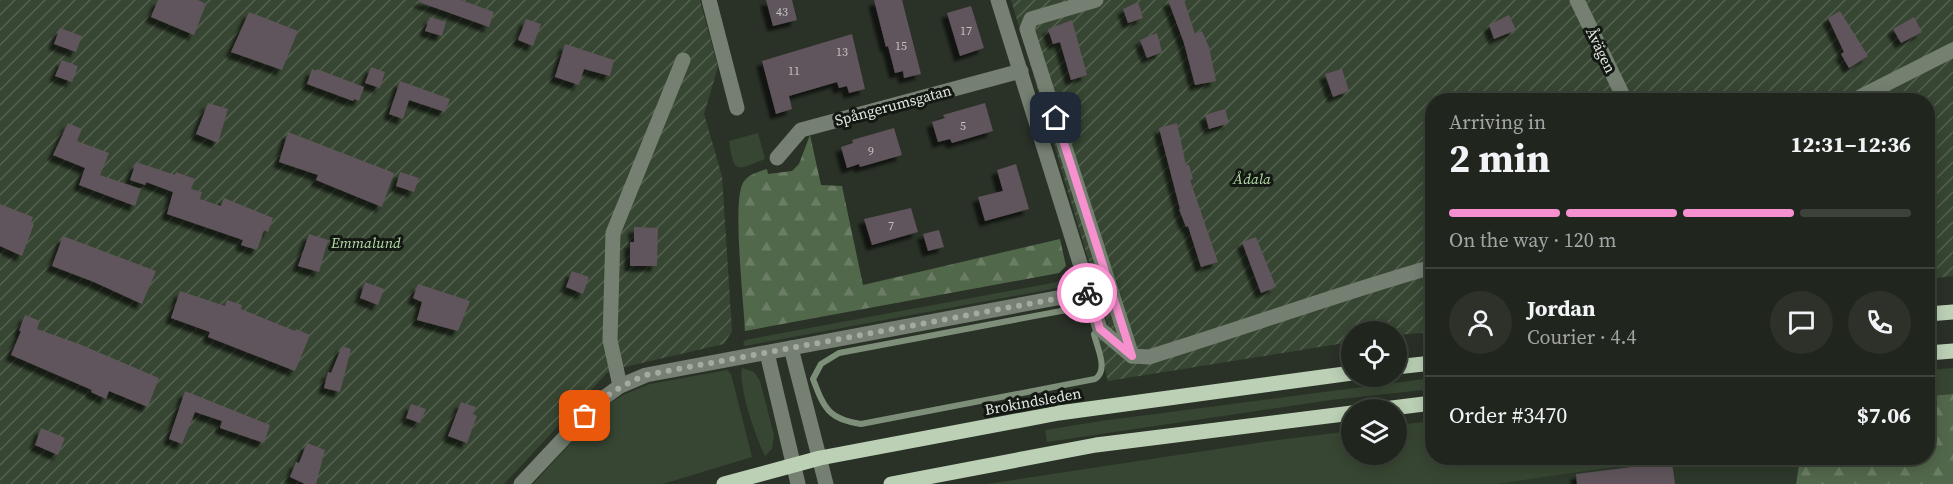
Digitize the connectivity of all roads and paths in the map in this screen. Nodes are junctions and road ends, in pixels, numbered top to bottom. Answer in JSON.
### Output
{"nodes":[{"id":1,"x":709,"y":0,"type":"edge"},
{"id":2,"x":998,"y":0,"type":"edge"},
{"id":3,"x":1096,"y":0,"type":"edge"},
{"id":4,"x":1577,"y":0,"type":"edge"},
{"id":5,"x":1953,"y":50,"type":"edge"},
{"id":6,"x":683,"y":60,"type":"dead end"},
{"id":7,"x":1021,"y":71,"type":"junction"},
{"id":8,"x":1622,"y":93,"type":"edge"},
{"id":9,"x":1868,"y":93,"type":"edge"},
{"id":10,"x":737,"y":108,"type":"dead end"},
{"id":11,"x":777,"y":158,"type":"dead end"},
{"id":12,"x":1425,"y":269,"type":"edge"},
{"id":13,"x":1089,"y":292,"type":"junction"},
{"id":14,"x":1953,"y":312,"type":"edge"},
{"id":15,"x":1935,"y":313,"type":"edge"},
{"id":16,"x":791,"y":348,"type":"junction"},
{"id":17,"x":1953,"y":351,"type":"edge"},
{"id":18,"x":1935,"y":352,"type":"edge"},
{"id":19,"x":766,"y":353,"type":"junction"},
{"id":20,"x":1132,"y":356,"type":"junction"},
{"id":21,"x":1425,"y":364,"type":"edge"},
{"id":22,"x":1407,"y":366,"type":"edge"},
{"id":23,"x":1341,"y":375,"type":"edge"},
{"id":24,"x":620,"y":386,"type":"junction"},
{"id":25,"x":1425,"y":404,"type":"edge"},
{"id":26,"x":1407,"y":406,"type":"edge"},
{"id":27,"x":1341,"y":414,"type":"edge"},
{"id":28,"x":819,"y":458,"type":"junction"},
{"id":29,"x":794,"y":464,"type":"junction"},
{"id":30,"x":521,"y":484,"type":"edge"},
{"id":31,"x":724,"y":484,"type":"edge"},
{"id":32,"x":798,"y":484,"type":"edge"},
{"id":33,"x":826,"y":484,"type":"edge"},
{"id":34,"x":891,"y":484,"type":"edge"}],
"edges":[{"from":1,"to":10,"type":"street"},
{"from":2,"to":7,"type":"street"},
{"from":3,"to":20,"type":"street"},
{"from":4,"to":8,"type":"street","name":"Åvägen"},
{"from":5,"to":9,"type":"street"},
{"from":6,"to":24,"type":"street"},
{"from":7,"to":11,"type":"street","name":"Spångerumsgatan"},
{"from":7,"to":13,"type":"street"},
{"from":12,"to":20,"type":"street"},
{"from":13,"to":16,"type":"street"},
{"from":13,"to":20,"type":"street"},
{"from":14,"to":15,"type":"main road"},
{"from":16,"to":19,"type":"street"},
{"from":16,"to":28,"type":"street"},
{"from":17,"to":18,"type":"main road"},
{"from":19,"to":24,"type":"street"},
{"from":19,"to":29,"type":"street"},
{"from":21,"to":22,"type":"main road"},
{"from":23,"to":28,"type":"main road","name":"Brokindsleden"},
{"from":24,"to":30,"type":"street"},
{"from":25,"to":26,"type":"main road"},
{"from":27,"to":34,"type":"main road"},
{"from":28,"to":29,"type":"main road","name":"Brokindsleden"},
{"from":28,"to":33,"type":"street"},
{"from":29,"to":31,"type":"main road","name":"Brokindsleden"},
{"from":29,"to":32,"type":"street"}]}
